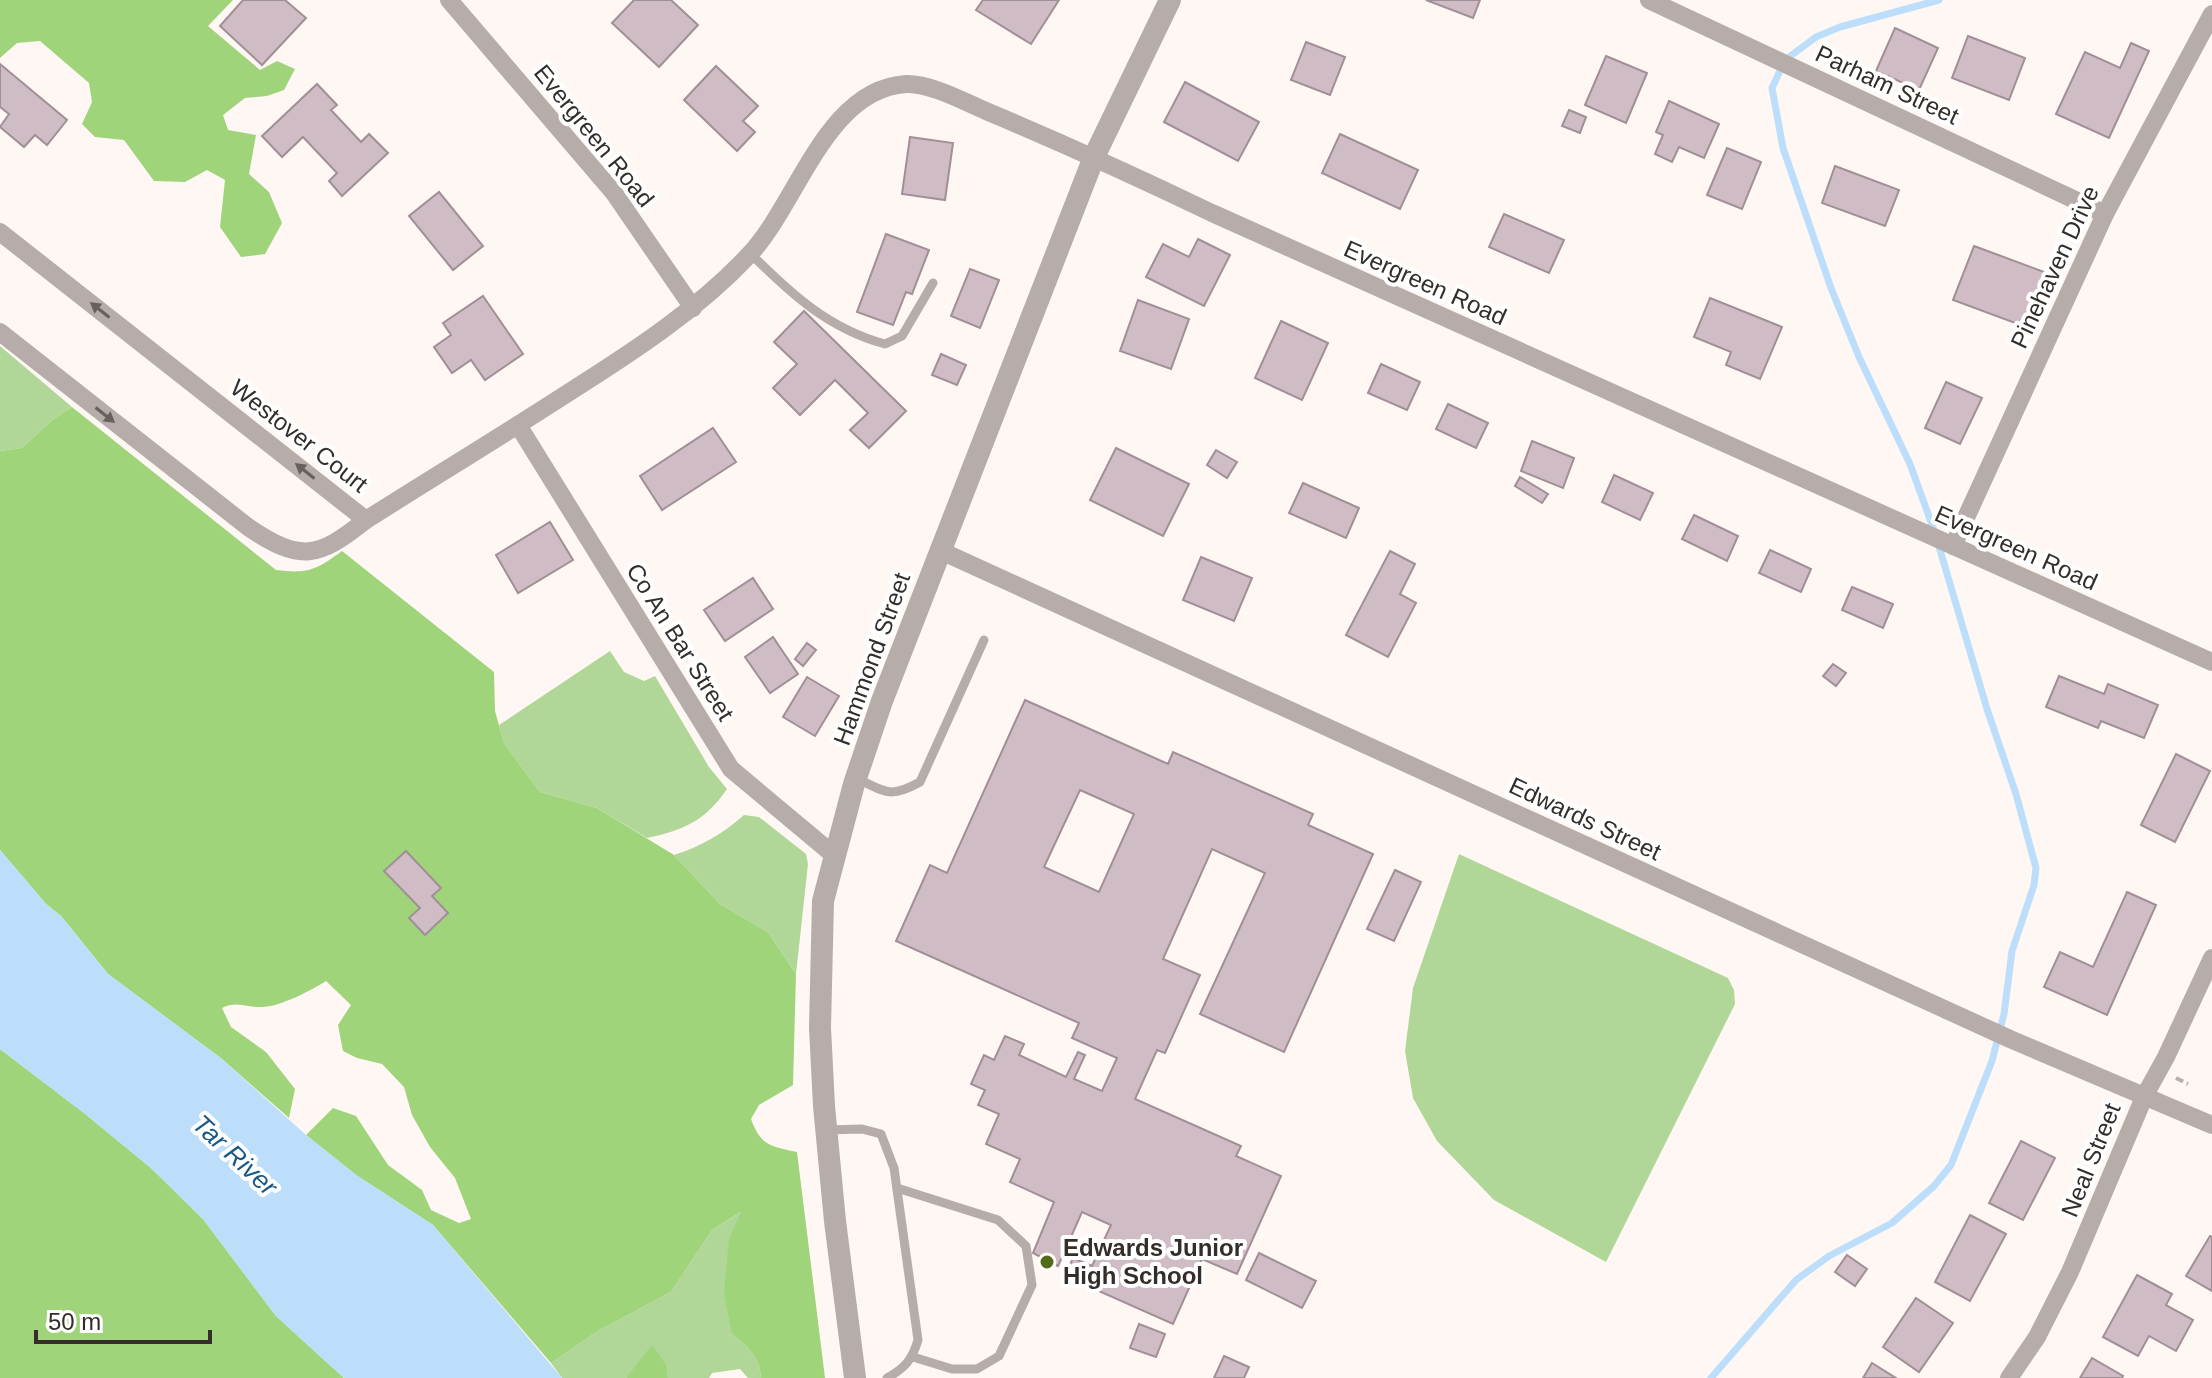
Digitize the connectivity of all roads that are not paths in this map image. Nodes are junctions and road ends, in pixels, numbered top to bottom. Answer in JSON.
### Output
{"nodes":[{"id":1,"x":449,"y":0,"type":"edge"},
{"id":2,"x":1170,"y":0,"type":"edge"},
{"id":3,"x":1649,"y":0,"type":"edge"},
{"id":4,"x":2212,"y":14,"type":"edge"},
{"id":5,"x":1094,"y":157,"type":"junction"},
{"id":6,"x":2105,"y":214,"type":"junction"},
{"id":7,"x":0,"y":232,"type":"edge"},
{"id":8,"x":751,"y":254,"type":"junction"},
{"id":9,"x":933,"y":283,"type":"dead end"},
{"id":10,"x":693,"y":308,"type":"junction"},
{"id":11,"x":0,"y":332,"type":"edge"},
{"id":12,"x":518,"y":425,"type":"junction"},
{"id":13,"x":366,"y":520,"type":"junction"},
{"id":14,"x":1953,"y":546,"type":"junction"},
{"id":15,"x":941,"y":551,"type":"junction"},
{"id":16,"x":984,"y":640,"type":"dead end"},
{"id":17,"x":2212,"y":662,"type":"edge"},
{"id":18,"x":856,"y":778,"type":"junction"},
{"id":19,"x":835,"y":856,"type":"junction"},
{"id":20,"x":2212,"y":958,"type":"edge"},
{"id":21,"x":2145,"y":1095,"type":"junction"},
{"id":22,"x":2212,"y":1125,"type":"edge"},
{"id":23,"x":826,"y":1130,"type":"junction"},
{"id":24,"x":897,"y":1188,"type":"junction"},
{"id":25,"x":913,"y":1357,"type":"junction"},
{"id":26,"x":855,"y":1378,"type":"edge"},
{"id":27,"x":887,"y":1378,"type":"edge"},
{"id":28,"x":2009,"y":1378,"type":"edge"}],
"edges":[{"from":1,"to":10,"type":"street","name":"Evergreen Road"},
{"from":2,"to":5,"type":"street","name":"Hammond Street"},
{"from":3,"to":6,"type":"street","name":"Parham Street"},
{"from":4,"to":6,"type":"street","name":"Pinehaven Drive"},
{"from":5,"to":8,"type":"street","name":"Evergreen Road"},
{"from":5,"to":14,"type":"street","name":"Evergreen Road"},
{"from":5,"to":15,"type":"street","name":"Hammond Street"},
{"from":6,"to":14,"type":"street","name":"Pinehaven Drive"},
{"from":13,"to":7,"type":"street","name":"Westover Court","one_way":true},
{"from":8,"to":9,"type":"lane"},
{"from":8,"to":10,"type":"street","name":"Evergreen Road"},
{"from":10,"to":12,"type":"street","name":"Evergreen Road"},
{"from":11,"to":13,"type":"street","name":"Westover Court","one_way":true},
{"from":12,"to":13,"type":"street","name":"Evergreen Road"},
{"from":12,"to":19,"type":"street","name":"Co An Bar Street"},
{"from":14,"to":17,"type":"street","name":"Evergreen Road"},
{"from":15,"to":18,"type":"street","name":"Hammond Street"},
{"from":15,"to":21,"type":"street","name":"Edwards Street"},
{"from":16,"to":18,"type":"lane"},
{"from":18,"to":19,"type":"street","name":"Hammond Street"},
{"from":19,"to":23,"type":"street","name":"Hammond Street"},
{"from":20,"to":21,"type":"street","name":"Neal Street"},
{"from":21,"to":22,"type":"street","name":"Edwards Street"},
{"from":21,"to":28,"type":"street","name":"Neal Street"},
{"from":23,"to":24,"type":"lane"},
{"from":23,"to":26,"type":"street","name":"Hammond Street"},
{"from":24,"to":25,"type":"lane"},
{"from":24,"to":25,"type":"lane"},
{"from":25,"to":27,"type":"lane"}]}
